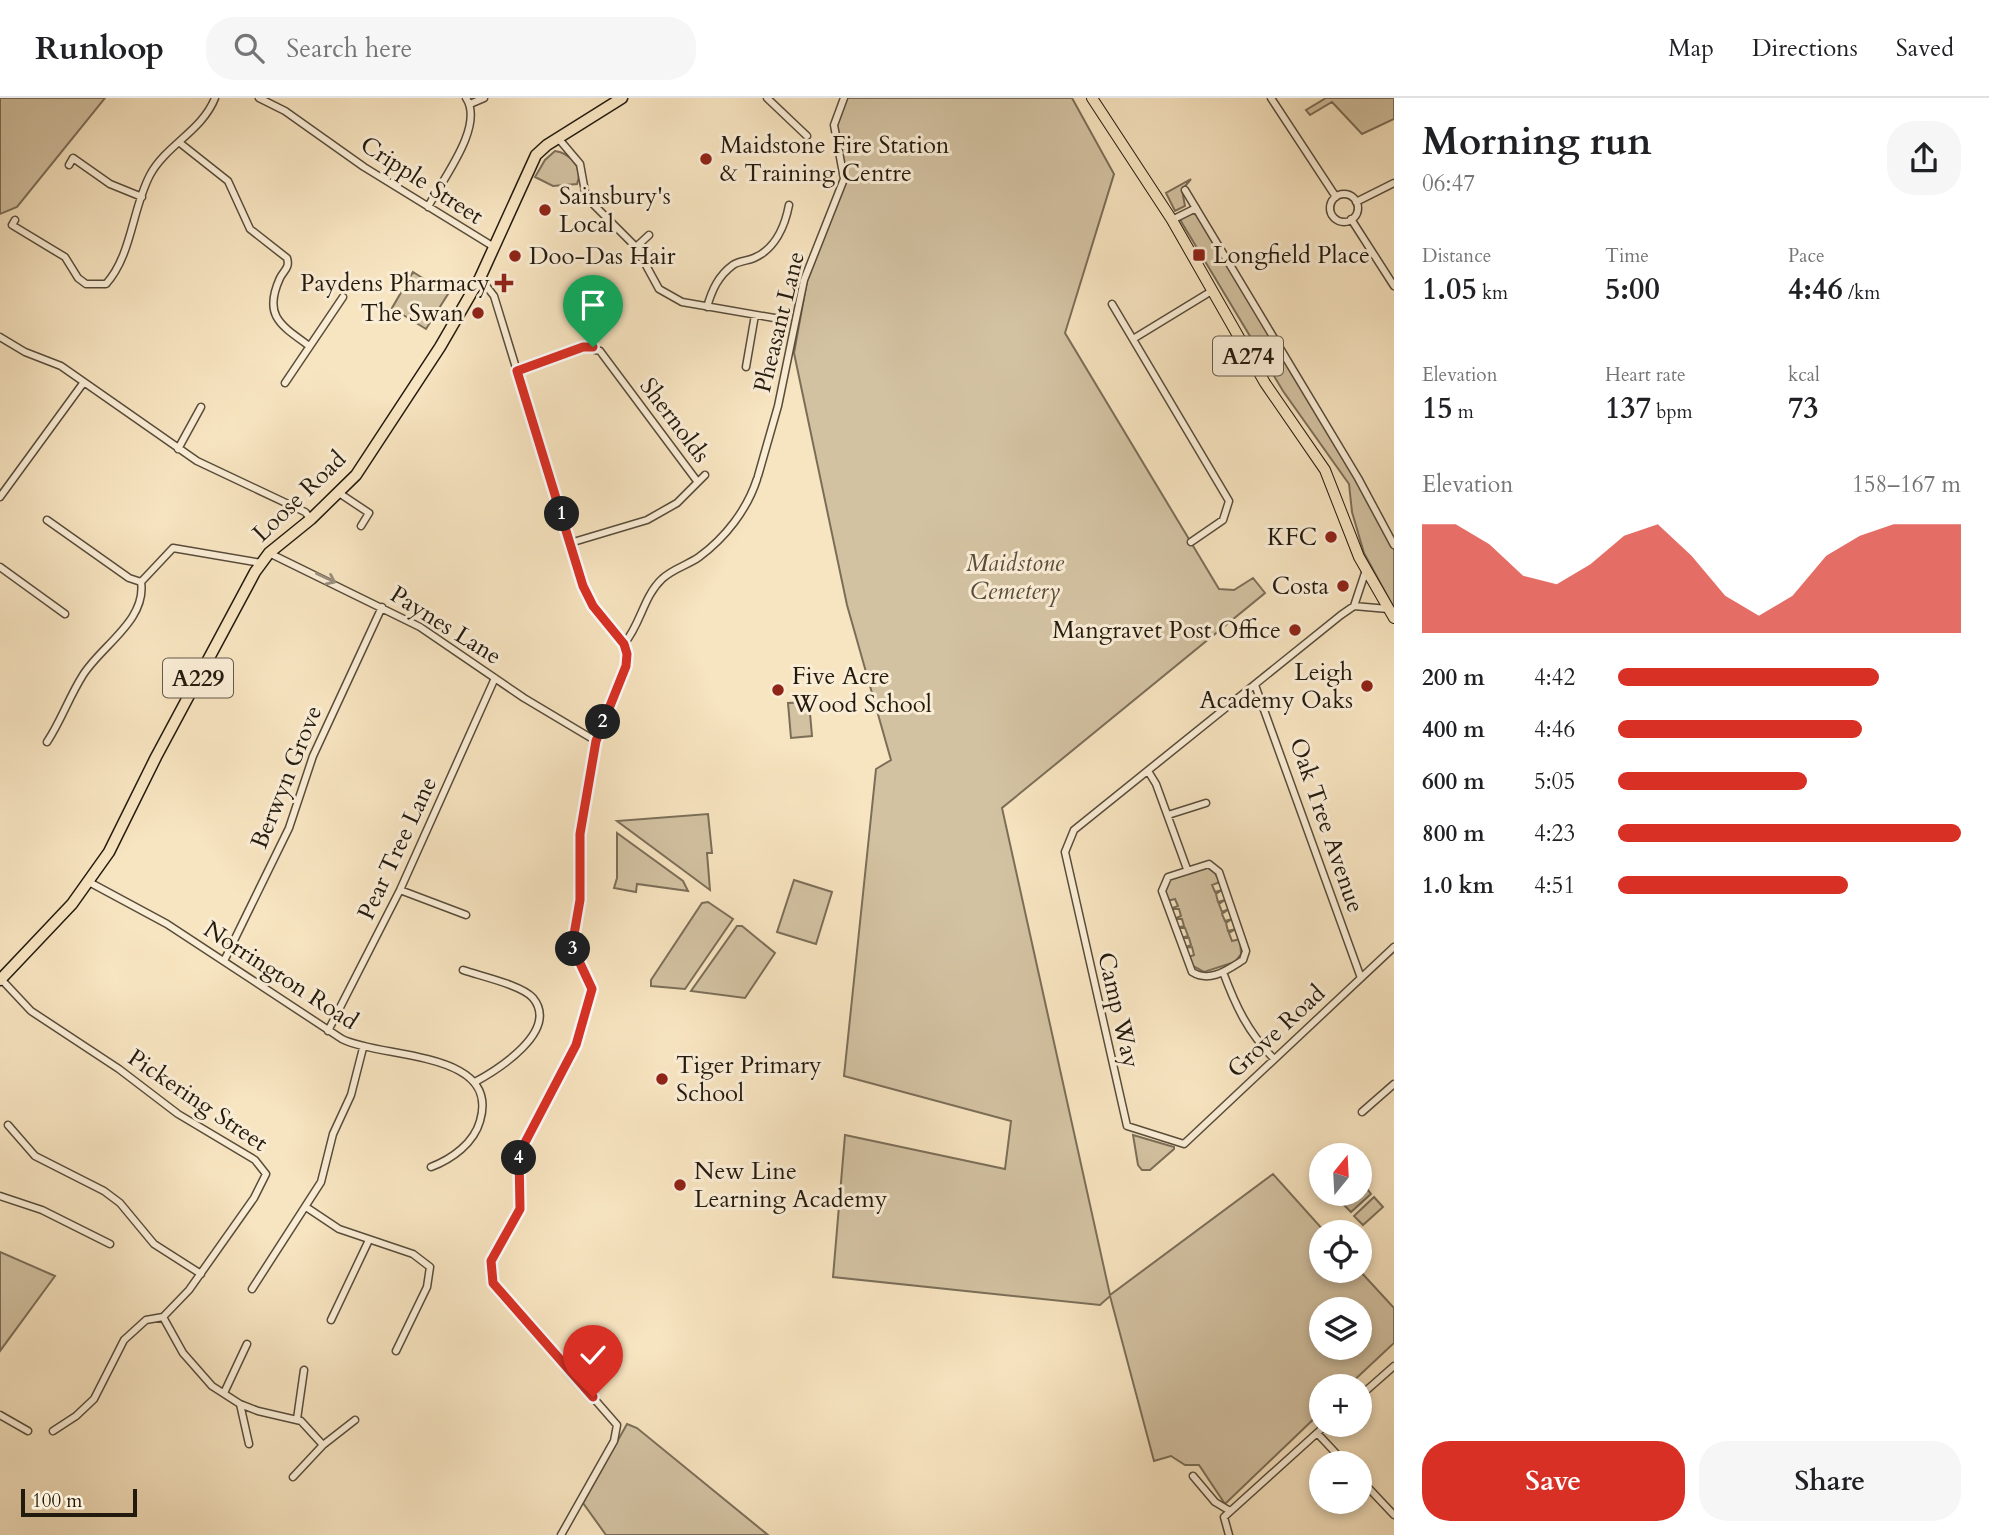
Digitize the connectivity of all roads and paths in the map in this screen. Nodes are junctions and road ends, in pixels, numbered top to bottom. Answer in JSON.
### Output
{"nodes":[{"id":1,"x":215,"y":98,"type":"edge"},
{"id":2,"x":259,"y":98,"type":"edge"},
{"id":3,"x":484,"y":98,"type":"edge"},
{"id":4,"x":622,"y":98,"type":"edge"},
{"id":5,"x":767,"y":98,"type":"edge"},
{"id":6,"x":844,"y":98,"type":"edge"},
{"id":7,"x":1092,"y":98,"type":"edge"},
{"id":8,"x":1271,"y":98,"type":"edge"},
{"id":9,"x":468,"y":101,"type":"edge"},
{"id":10,"x":807,"y":136,"type":"dead end"},
{"id":11,"x":558,"y":138,"type":"junction"},
{"id":12,"x":180,"y":143,"type":"junction"},
{"id":13,"x":71,"y":162,"type":"dead end"},
{"id":14,"x":1394,"y":183,"type":"edge"},
{"id":15,"x":1185,"y":190,"type":"dead end"},
{"id":16,"x":142,"y":197,"type":"junction"},
{"id":17,"x":1336,"y":197,"type":"junction"},
{"id":18,"x":1356,"y":202,"type":"junction"},
{"id":19,"x":789,"y":205,"type":"dead end"},
{"id":20,"x":428,"y":207,"type":"junction"},
{"id":21,"x":1196,"y":208,"type":"junction"},
{"id":22,"x":1351,"y":219,"type":"junction"},
{"id":23,"x":1172,"y":220,"type":"junction"},
{"id":24,"x":3,"y":222,"type":"dead end"},
{"id":25,"x":649,"y":235,"type":"dead end"},
{"id":26,"x":494,"y":247,"type":"junction"},
{"id":27,"x":636,"y":247,"type":"junction"},
{"id":28,"x":480,"y":278,"type":"junction"},
{"id":29,"x":1394,"y":286,"type":"edge"},
{"id":30,"x":1210,"y":292,"type":"junction"},
{"id":31,"x":343,"y":298,"type":"dead end"},
{"id":32,"x":1112,"y":304,"type":"dead end"},
{"id":33,"x":707,"y":307,"type":"junction"},
{"id":34,"x":755,"y":315,"type":"junction"},
{"id":35,"x":786,"y":320,"type":"dead end"},
{"id":36,"x":0,"y":337,"type":"edge"},
{"id":37,"x":1133,"y":339,"type":"junction"},
{"id":38,"x":308,"y":345,"type":"junction"},
{"id":39,"x":746,"y":367,"type":"dead end"},
{"id":40,"x":517,"y":371,"type":"junction"},
{"id":41,"x":84,"y":382,"type":"junction"},
{"id":42,"x":285,"y":383,"type":"dead end"},
{"id":43,"x":201,"y":407,"type":"dead end"},
{"id":44,"x":178,"y":449,"type":"junction"},
{"id":45,"x":705,"y":475,"type":"dead end"},
{"id":46,"x":697,"y":481,"type":"junction"},
{"id":47,"x":339,"y":493,"type":"junction"},
{"id":48,"x":0,"y":497,"type":"edge"},
{"id":49,"x":311,"y":519,"type":"junction"},
{"id":50,"x":47,"y":520,"type":"dead end"},
{"id":51,"x":361,"y":526,"type":"dead end"},
{"id":52,"x":1191,"y":542,"type":"dead end"},
{"id":53,"x":570,"y":543,"type":"junction"},
{"id":54,"x":1394,"y":545,"type":"edge"},
{"id":55,"x":269,"y":553,"type":"junction"},
{"id":56,"x":261,"y":563,"type":"junction"},
{"id":57,"x":0,"y":567,"type":"edge"},
{"id":58,"x":1366,"y":570,"type":"junction"},
{"id":59,"x":141,"y":582,"type":"junction"},
{"id":60,"x":1354,"y":606,"type":"junction"},
{"id":61,"x":382,"y":607,"type":"junction"},
{"id":62,"x":1391,"y":613,"type":"edge"},
{"id":63,"x":65,"y":614,"type":"dead end"},
{"id":64,"x":624,"y":644,"type":"junction"},
{"id":65,"x":495,"y":678,"type":"junction"},
{"id":66,"x":1255,"y":685,"type":"junction"},
{"id":67,"x":596,"y":741,"type":"junction"},
{"id":68,"x":47,"y":742,"type":"dead end"},
{"id":69,"x":1148,"y":771,"type":"junction"},
{"id":70,"x":1206,"y":803,"type":"dead end"},
{"id":71,"x":1168,"y":815,"type":"junction"},
{"id":72,"x":1187,"y":869,"type":"junction"},
{"id":73,"x":89,"y":882,"type":"junction"},
{"id":74,"x":400,"y":890,"type":"junction"},
{"id":75,"x":466,"y":915,"type":"dead end"},
{"id":76,"x":1394,"y":947,"type":"edge"},
{"id":77,"x":225,"y":961,"type":"junction"},
{"id":78,"x":463,"y":970,"type":"dead end"},
{"id":79,"x":1223,"y":972,"type":"junction"},
{"id":80,"x":1361,"y":978,"type":"junction"},
{"id":81,"x":1,"y":980,"type":"edge"},
{"id":82,"x":328,"y":1031,"type":"junction"},
{"id":83,"x":363,"y":1048,"type":"junction"},
{"id":84,"x":1273,"y":1059,"type":"junction"},
{"id":85,"x":475,"y":1083,"type":"junction"},
{"id":86,"x":1394,"y":1084,"type":"edge"},
{"id":87,"x":1362,"y":1112,"type":"dead end"},
{"id":88,"x":8,"y":1125,"type":"dead end"},
{"id":89,"x":1184,"y":1144,"type":"joint"},
{"id":90,"x":431,"y":1167,"type":"dead end"},
{"id":91,"x":0,"y":1196,"type":"edge"},
{"id":92,"x":306,"y":1207,"type":"junction"},
{"id":93,"x":369,"y":1240,"type":"junction"},
{"id":94,"x":110,"y":1244,"type":"dead end"},
{"id":95,"x":201,"y":1274,"type":"junction"},
{"id":96,"x":252,"y":1289,"type":"dead end"},
{"id":97,"x":163,"y":1317,"type":"junction"},
{"id":98,"x":331,"y":1320,"type":"dead end"},
{"id":99,"x":247,"y":1344,"type":"dead end"},
{"id":100,"x":396,"y":1351,"type":"dead end"},
{"id":101,"x":1394,"y":1366,"type":"edge"},
{"id":102,"x":304,"y":1370,"type":"dead end"},
{"id":103,"x":1372,"y":1385,"type":"edge"},
{"id":104,"x":224,"y":1393,"type":"junction"},
{"id":105,"x":240,"y":1404,"type":"junction"},
{"id":106,"x":0,"y":1415,"type":"edge"},
{"id":107,"x":298,"y":1419,"type":"junction"},
{"id":108,"x":355,"y":1420,"type":"dead end"},
{"id":109,"x":27,"y":1431,"type":"dead end"},
{"id":110,"x":53,"y":1431,"type":"dead end"},
{"id":111,"x":1313,"y":1437,"type":"edge"},
{"id":112,"x":1321,"y":1437,"type":"edge"},
{"id":113,"x":249,"y":1444,"type":"dead end"},
{"id":114,"x":323,"y":1445,"type":"junction"},
{"id":115,"x":1334,"y":1451,"type":"edge"},
{"id":116,"x":1193,"y":1476,"type":"dead end"},
{"id":117,"x":293,"y":1477,"type":"dead end"},
{"id":118,"x":1372,"y":1492,"type":"edge"},
{"id":119,"x":1230,"y":1511,"type":"junction"},
{"id":120,"x":1394,"y":1515,"type":"edge"},
{"id":121,"x":561,"y":1535,"type":"edge"},
{"id":122,"x":1228,"y":1535,"type":"edge"}],
"edges":[{"from":1,"to":12,"type":"street"},
{"from":2,"to":20,"type":"street","name":"Cripple Street"},
{"from":3,"to":9,"type":"street"},
{"from":4,"to":11,"type":"highway","name":"Loose Road","number":"A229"},
{"from":5,"to":10,"type":"street"},
{"from":6,"to":64,"type":"street","name":"Pheasant Lane"},
{"from":7,"to":23,"type":"main road","number":"A274"},
{"from":8,"to":17,"type":"street"},
{"from":9,"to":20,"type":"street"},
{"from":11,"to":26,"type":"highway","name":"Loose Road","number":"A229"},
{"from":11,"to":27,"type":"street"},
{"from":12,"to":16,"type":"street"},
{"from":12,"to":38,"type":"street"},
{"from":13,"to":16,"type":"street"},
{"from":14,"to":18,"type":"street"},
{"from":15,"to":21,"type":"street"},
{"from":16,"to":24,"type":"street"},
{"from":17,"to":18,"type":"street"},
{"from":17,"to":22,"type":"street"},
{"from":18,"to":22,"type":"street"},
{"from":19,"to":33,"type":"street"},
{"from":20,"to":26,"type":"street","name":"Cripple Street"},
{"from":21,"to":23,"type":"street"},
{"from":21,"to":54,"type":"street"},
{"from":22,"to":29,"type":"street"},
{"from":23,"to":30,"type":"main road","number":"A274"},
{"from":25,"to":27,"type":"street"},
{"from":26,"to":28,"type":"highway","name":"Loose Road","number":"A229"},
{"from":27,"to":33,"type":"street"},
{"from":28,"to":40,"type":"street"},
{"from":28,"to":47,"type":"highway","name":"Loose Road","number":"A229"},
{"from":30,"to":37,"type":"street"},
{"from":30,"to":58,"type":"main road","number":"A274"},
{"from":31,"to":38,"type":"street"},
{"from":32,"to":37,"type":"street"},
{"from":33,"to":34,"type":"street"},
{"from":34,"to":35,"type":"street"},
{"from":34,"to":39,"type":"street"},
{"from":36,"to":41,"type":"street"},
{"from":37,"to":52,"type":"street"},
{"from":38,"to":42,"type":"street"},
{"from":40,"to":46,"type":"street","name":"Shernolds"},
{"from":40,"to":53,"type":"street"},
{"from":41,"to":44,"type":"street"},
{"from":41,"to":48,"type":"street"},
{"from":43,"to":44,"type":"street"},
{"from":44,"to":49,"type":"street"},
{"from":45,"to":46,"type":"street","name":"Shernolds"},
{"from":46,"to":53,"type":"street","name":"Shernolds"},
{"from":47,"to":49,"type":"highway","name":"Loose Road","number":"A229"},
{"from":47,"to":51,"type":"street"},
{"from":49,"to":55,"type":"highway","name":"Loose Road","number":"A229"},
{"from":50,"to":59,"type":"street"},
{"from":53,"to":64,"type":"street"},
{"from":55,"to":56,"type":"highway","name":"Loose Road","number":"A229"},
{"from":55,"to":61,"type":"street","name":"Paynes Lane","one_way":true},
{"from":56,"to":59,"type":"street"},
{"from":56,"to":73,"type":"highway","name":"Loose Road","number":"A229"},
{"from":57,"to":63,"type":"street"},
{"from":58,"to":60,"type":"street"},
{"from":58,"to":62,"type":"main road","number":"A274"},
{"from":59,"to":68,"type":"street"},
{"from":60,"to":62,"type":"street"},
{"from":60,"to":66,"type":"street"},
{"from":61,"to":65,"type":"street","name":"Paynes Lane"},
{"from":61,"to":77,"type":"street","name":"Berwyn Grove"},
{"from":64,"to":67,"type":"street"},
{"from":65,"to":67,"type":"street","name":"Paynes Lane"},
{"from":65,"to":74,"type":"street","name":"Pear Tree Lane"},
{"from":66,"to":69,"type":"street"},
{"from":66,"to":80,"type":"street","name":"Oak Tree Avenue"},
{"from":67,"to":121,"type":"street"},
{"from":69,"to":71,"type":"street"},
{"from":69,"to":89,"type":"street","name":"Camp Way"},
{"from":70,"to":71,"type":"street"},
{"from":71,"to":72,"type":"street"},
{"from":72,"to":79,"type":"street"},
{"from":72,"to":79,"type":"street"},
{"from":73,"to":77,"type":"street","name":"Norrington Road"},
{"from":73,"to":81,"type":"highway","name":"Loose Road","number":"A229"},
{"from":74,"to":75,"type":"street"},
{"from":74,"to":82,"type":"street","name":"Pear Tree Lane"},
{"from":76,"to":80,"type":"street","name":"Grove Road"},
{"from":77,"to":82,"type":"street","name":"Norrington Road"},
{"from":78,"to":85,"type":"street"},
{"from":79,"to":84,"type":"street"},
{"from":80,"to":84,"type":"street","name":"Grove Road"},
{"from":81,"to":95,"type":"street","name":"Pickering Street"},
{"from":82,"to":83,"type":"street","name":"Norrington Road"},
{"from":83,"to":85,"type":"street","name":"Norrington Road"},
{"from":83,"to":92,"type":"street"},
{"from":84,"to":89,"type":"street","name":"Grove Road"},
{"from":85,"to":90,"type":"street"},
{"from":86,"to":87,"type":"street"},
{"from":88,"to":95,"type":"street"},
{"from":91,"to":94,"type":"street"},
{"from":92,"to":93,"type":"street"},
{"from":92,"to":96,"type":"street"},
{"from":93,"to":98,"type":"street"},
{"from":93,"to":100,"type":"street"},
{"from":95,"to":97,"type":"street","name":"Pickering Street"},
{"from":97,"to":104,"type":"street"},
{"from":97,"to":110,"type":"street","name":"Pickering Street"},
{"from":99,"to":104,"type":"street"},
{"from":101,"to":103,"type":"street"},
{"from":102,"to":107,"type":"street"},
{"from":104,"to":105,"type":"street"},
{"from":105,"to":107,"type":"street"},
{"from":105,"to":113,"type":"street"},
{"from":106,"to":109,"type":"street"},
{"from":107,"to":114,"type":"street"},
{"from":108,"to":114,"type":"street"},
{"from":111,"to":119,"type":"street"},
{"from":112,"to":115,"type":"street"},
{"from":114,"to":117,"type":"street"},
{"from":116,"to":119,"type":"street"},
{"from":118,"to":120,"type":"street"},
{"from":119,"to":122,"type":"street"}]}
